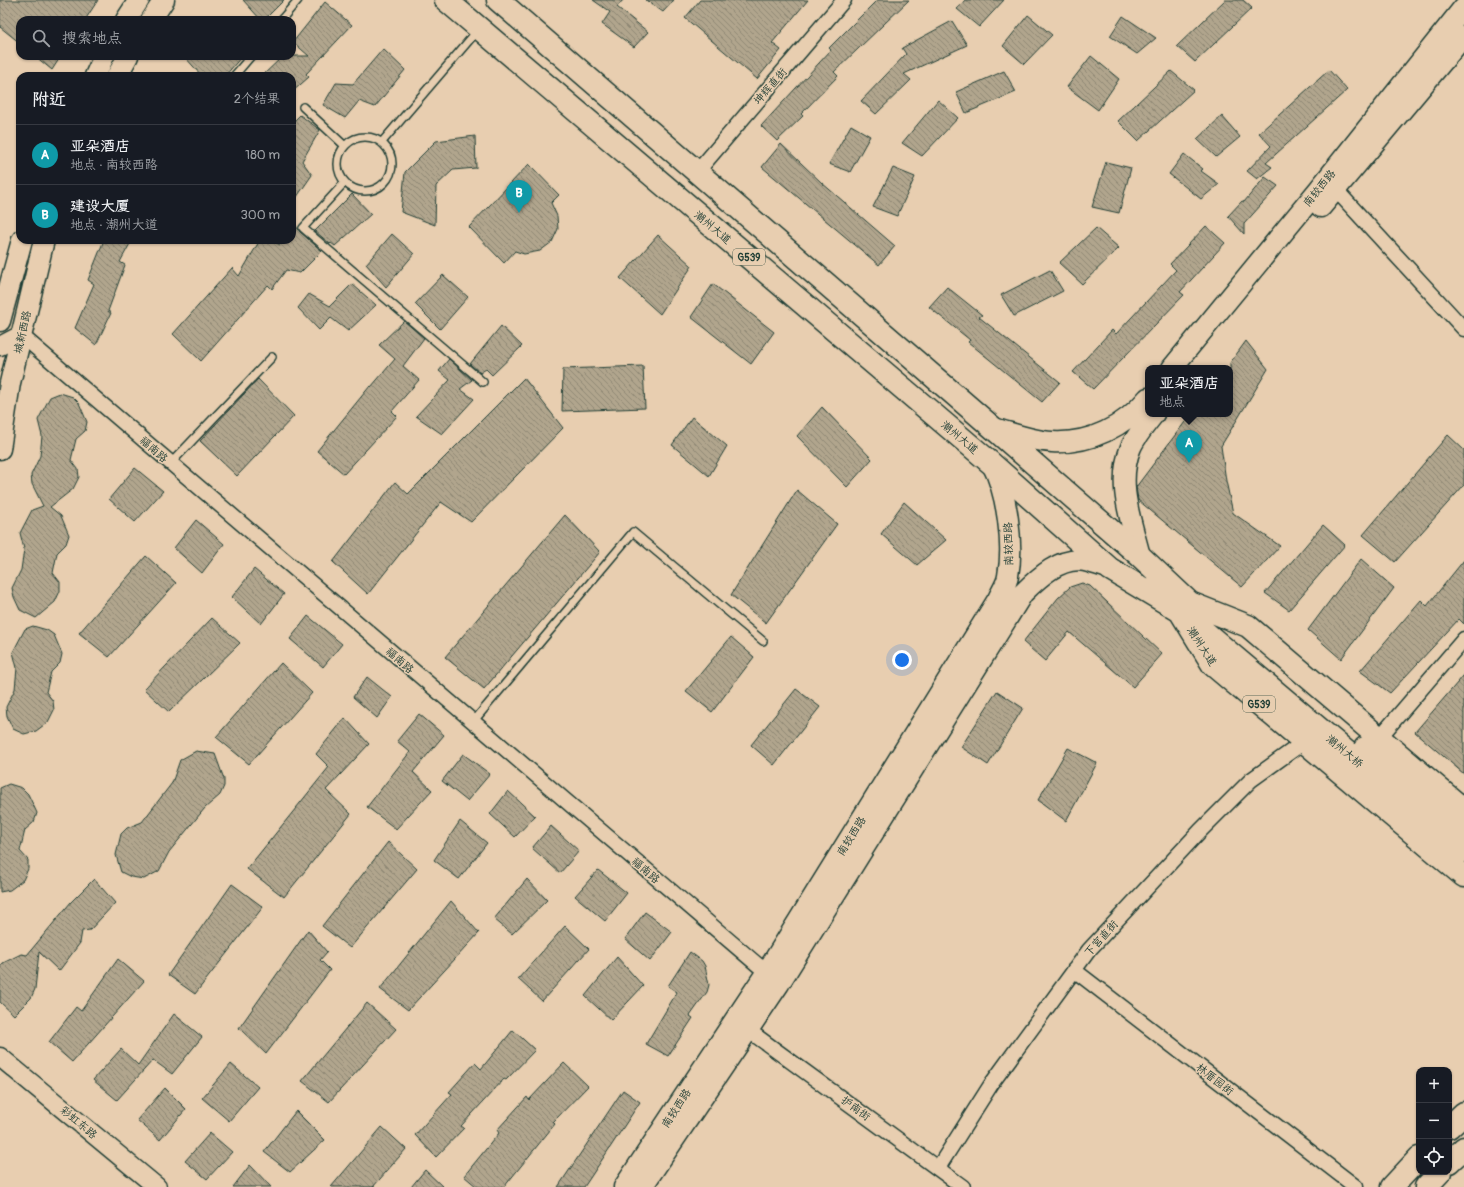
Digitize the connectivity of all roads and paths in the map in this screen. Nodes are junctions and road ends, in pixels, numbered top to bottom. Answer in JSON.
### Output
{"nodes":[{"id":1,"x":139,"y":0,"type":"edge"},
{"id":2,"x":164,"y":0,"type":"edge"},
{"id":3,"x":298,"y":0,"type":"edge"},
{"id":4,"x":446,"y":0,"type":"edge"},
{"id":5,"x":498,"y":0,"type":"edge"},
{"id":6,"x":844,"y":0,"type":"edge"},
{"id":7,"x":1464,"y":7,"type":"edge"},
{"id":8,"x":129,"y":16,"type":"edge"},
{"id":9,"x":154,"y":16,"type":"edge"},
{"id":10,"x":284,"y":16,"type":"edge"},
{"id":11,"x":479,"y":28,"type":"junction"},
{"id":12,"x":1464,"y":36,"type":"edge"},
{"id":13,"x":102,"y":60,"type":"edge"},
{"id":14,"x":126,"y":60,"type":"edge"},
{"id":15,"x":248,"y":60,"type":"edge"},
{"id":16,"x":97,"y":72,"type":"edge"},
{"id":17,"x":119,"y":72,"type":"edge"},
{"id":18,"x":237,"y":72,"type":"edge"},
{"id":19,"x":303,"y":107,"type":"dead end"},
{"id":20,"x":382,"y":142,"type":"junction"},
{"id":21,"x":345,"y":146,"type":"junction"},
{"id":22,"x":696,"y":172,"type":"junction"},
{"id":23,"x":345,"y":182,"type":"junction"},
{"id":24,"x":1336,"y":190,"type":"junction"},
{"id":25,"x":21,"y":244,"type":"edge"},
{"id":26,"x":43,"y":244,"type":"edge"},
{"id":27,"x":0,"y":321,"type":"edge"},
{"id":28,"x":1464,"y":329,"type":"edge"},
{"id":29,"x":21,"y":335,"type":"junction"},
{"id":30,"x":0,"y":346,"type":"edge"},
{"id":31,"x":272,"y":357,"type":"dead end"},
{"id":32,"x":1174,"y":365,"type":"edge"},
{"id":33,"x":1192,"y":365,"type":"edge"},
{"id":34,"x":483,"y":382,"type":"dead end"},
{"id":35,"x":1145,"y":401,"type":"edge"},
{"id":36,"x":1152,"y":417,"type":"edge"},
{"id":37,"x":993,"y":428,"type":"junction"},
{"id":38,"x":0,"y":449,"type":"edge"},
{"id":39,"x":170,"y":463,"type":"junction"},
{"id":40,"x":992,"y":464,"type":"junction"},
{"id":41,"x":1140,"y":556,"type":"junction"},
{"id":42,"x":1110,"y":569,"type":"junction"},
{"id":43,"x":1185,"y":607,"type":"junction"},
{"id":44,"x":1464,"y":639,"type":"edge"},
{"id":45,"x":763,"y":641,"type":"dead end"},
{"id":46,"x":1233,"y":646,"type":"junction"},
{"id":47,"x":473,"y":722,"type":"junction"},
{"id":48,"x":1379,"y":738,"type":"junction"},
{"id":49,"x":1304,"y":742,"type":"junction"},
{"id":50,"x":1464,"y":810,"type":"edge"},
{"id":51,"x":1464,"y":831,"type":"edge"},
{"id":52,"x":1464,"y":851,"type":"edge"},
{"id":53,"x":1464,"y":876,"type":"edge"},
{"id":54,"x":1074,"y":970,"type":"junction"},
{"id":55,"x":772,"y":978,"type":"junction"},
{"id":56,"x":748,"y":1030,"type":"junction"},
{"id":57,"x":0,"y":1057,"type":"edge"},
{"id":58,"x":1464,"y":1113,"type":"edge"},
{"id":59,"x":1452,"y":1124,"type":"edge"},
{"id":60,"x":1464,"y":1148,"type":"edge"},
{"id":61,"x":1452,"y":1159,"type":"edge"},
{"id":62,"x":1416,"y":1161,"type":"edge"},
{"id":63,"x":938,"y":1168,"type":"junction"},
{"id":64,"x":1437,"y":1175,"type":"edge"},
{"id":65,"x":157,"y":1187,"type":"edge"},
{"id":66,"x":624,"y":1187,"type":"edge"},
{"id":67,"x":642,"y":1187,"type":"edge"},
{"id":68,"x":963,"y":1187,"type":"edge"},
{"id":69,"x":1356,"y":1187,"type":"edge"},
{"id":70,"x":1392,"y":1187,"type":"edge"},
{"id":71,"x":1426,"y":1187,"type":"edge"}],
"edges":[{"from":1,"to":8,"type":"main road"},
{"from":2,"to":9,"type":"main road"},
{"from":3,"to":10,"type":"lane"},
{"from":4,"to":11,"type":"main road","name":"潮州大道","number":"G539"},
{"from":5,"to":22,"type":"main road","name":"潮州大道","number":"G539"},
{"from":6,"to":22,"type":"street","name":"坤辉直街"},
{"from":7,"to":32,"type":"main road","name":"南较西路"},
{"from":11,"to":20,"type":"lane"},
{"from":11,"to":40,"type":"main road","name":"潮州大道","number":"G539"},
{"from":12,"to":24,"type":"main road","name":"南较西路"},
{"from":13,"to":16,"type":"main road"},
{"from":14,"to":17,"type":"main road"},
{"from":15,"to":18,"type":"lane"},
{"from":19,"to":21,"type":"lane"},
{"from":20,"to":21,"type":"lane"},
{"from":20,"to":23,"type":"lane"},
{"from":21,"to":23,"type":"lane"},
{"from":22,"to":37,"type":"main road","name":"潮州大道","number":"G539"},
{"from":23,"to":34,"type":"lane"},
{"from":24,"to":28,"type":"street"},
{"from":24,"to":33,"type":"main road","name":"南较西路"},
{"from":25,"to":27,"type":"main road"},
{"from":26,"to":29,"type":"main road","name":"城新西路"},
{"from":29,"to":30,"type":"street"},
{"from":29,"to":38,"type":"main road","name":"城新西路"},
{"from":29,"to":39,"type":"street","name":"福南路"},
{"from":31,"to":39,"type":"lane"},
{"from":35,"to":37,"type":"main road"},
{"from":36,"to":41,"type":"main road"},
{"from":37,"to":41,"type":"main road","name":"潮州大道","number":"G539"},
{"from":39,"to":47,"type":"street","name":"福南路"},
{"from":40,"to":42,"type":"main road","name":"潮州大道","number":"G539"},
{"from":40,"to":55,"type":"main road","name":"南较西路"},
{"from":41,"to":43,"type":"main road","name":"潮州大道","number":"G539"},
{"from":42,"to":43,"type":"main road","name":"潮州大道","number":"G539"},
{"from":42,"to":55,"type":"main road","name":"南较西路"},
{"from":43,"to":46,"type":"main road"},
{"from":43,"to":48,"type":"main road","name":"潮州大道","number":"G539"},
{"from":43,"to":49,"type":"main road","name":"潮州大道","number":"G539"},
{"from":44,"to":48,"type":"street"},
{"from":45,"to":47,"type":"lane"},
{"from":46,"to":51,"type":"main road","name":"潮州大桥"},
{"from":46,"to":52,"type":"main road","name":"潮州大桥","number":"G539"},
{"from":47,"to":55,"type":"street","name":"福南路"},
{"from":48,"to":50,"type":"main road","name":"潮州大道","number":"G539"},
{"from":49,"to":53,"type":"main road","name":"潮州大道","number":"G539"},
{"from":49,"to":54,"type":"street","name":"下宫直街"},
{"from":54,"to":63,"type":"street","name":"下宫直街"},
{"from":54,"to":69,"type":"street","name":"林厝园街"},
{"from":55,"to":56,"type":"main road","name":"南较西路"},
{"from":55,"to":66,"type":"main road","name":"南较西路"},
{"from":56,"to":63,"type":"street","name":"护南街"},
{"from":56,"to":67,"type":"main road","name":"南较西路"},
{"from":57,"to":65,"type":"street","name":"彩虹东路"},
{"from":58,"to":59,"type":"main road"},
{"from":60,"to":61,"type":"main road"},
{"from":62,"to":70,"type":"main road"},
{"from":63,"to":68,"type":"street","name":"护南街"},
{"from":64,"to":71,"type":"main road"}]}
